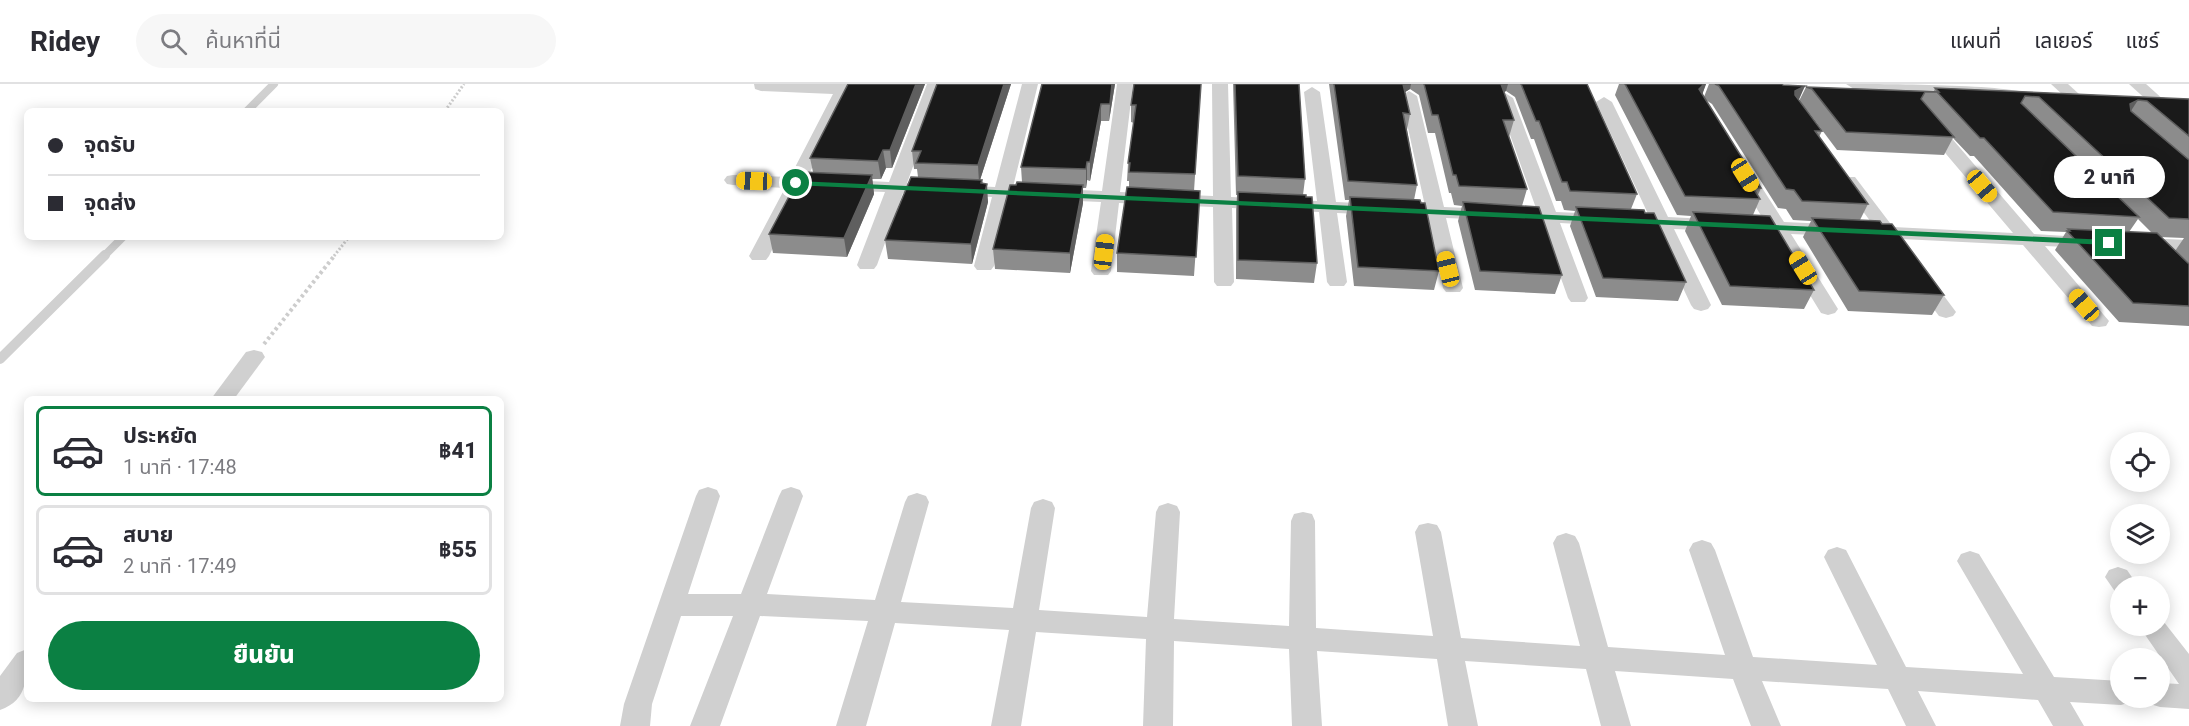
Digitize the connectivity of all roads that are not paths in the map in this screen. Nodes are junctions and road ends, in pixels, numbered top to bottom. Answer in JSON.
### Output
{"nodes":[{"id":1,"x":274,"y":84,"type":"edge"},
{"id":2,"x":935,"y":84,"type":"edge"},
{"id":3,"x":1029,"y":84,"type":"edge"},
{"id":4,"x":1125,"y":84,"type":"edge"},
{"id":5,"x":1220,"y":84,"type":"edge"},
{"id":6,"x":1854,"y":84,"type":"edge"},
{"id":7,"x":2059,"y":84,"type":"edge"},
{"id":8,"x":2137,"y":84,"type":"edge"},
{"id":9,"x":1896,"y":85,"type":"edge"},
{"id":10,"x":761,"y":86,"type":"dead end"},
{"id":11,"x":1979,"y":86,"type":"edge"},
{"id":12,"x":844,"y":87,"type":"edge"},
{"id":13,"x":1312,"y":92,"type":"dead end"},
{"id":14,"x":1409,"y":96,"type":"dead end"},
{"id":15,"x":1505,"y":98,"type":"edge"},
{"id":16,"x":1604,"y":102,"type":"dead end"},
{"id":17,"x":2082,"y":104,"type":"junction"},
{"id":18,"x":2099,"y":107,"type":"edge"},
{"id":19,"x":250,"y":108,"type":"edge"},
{"id":20,"x":2144,"y":109,"type":"edge"},
{"id":21,"x":1922,"y":115,"type":"edge"},
{"id":22,"x":1731,"y":152,"type":"edge"},
{"id":23,"x":1839,"y":167,"type":"edge"},
{"id":24,"x":734,"y":180,"type":"dead end"},
{"id":25,"x":796,"y":183,"type":"junction"},
{"id":26,"x":896,"y":188,"type":"junction"},
{"id":27,"x":1003,"y":193,"type":"junction"},
{"id":28,"x":1111,"y":197,"type":"junction"},
{"id":29,"x":1222,"y":202,"type":"junction"},
{"id":30,"x":1327,"y":207,"type":"junction"},
{"id":31,"x":1434,"y":212,"type":"junction"},
{"id":32,"x":1549,"y":217,"type":"junction"},
{"id":33,"x":1660,"y":222,"type":"junction"},
{"id":34,"x":1778,"y":228,"type":"junction"},
{"id":35,"x":1888,"y":233,"type":"junction"},
{"id":36,"x":2130,"y":236,"type":"edge"},
{"id":37,"x":2027,"y":239,"type":"junction"},
{"id":38,"x":120,"y":240,"type":"edge"},
{"id":39,"x":2105,"y":243,"type":"edge"},
{"id":40,"x":2150,"y":245,"type":"junction"},
{"id":41,"x":2189,"y":246,"type":"edge"},
{"id":42,"x":759,"y":256,"type":"dead end"},
{"id":43,"x":2166,"y":260,"type":"edge"},
{"id":44,"x":867,"y":264,"type":"dead end"},
{"id":45,"x":984,"y":266,"type":"dead end"},
{"id":46,"x":1101,"y":271,"type":"dead end"},
{"id":47,"x":1224,"y":282,"type":"dead end"},
{"id":48,"x":1337,"y":282,"type":"dead end"},
{"id":49,"x":1453,"y":288,"type":"dead end"},
{"id":50,"x":1578,"y":298,"type":"dead end"},
{"id":51,"x":1701,"y":305,"type":"dead end"},
{"id":52,"x":1828,"y":309,"type":"dead end"},
{"id":53,"x":1946,"y":312,"type":"edge"},
{"id":54,"x":2099,"y":321,"type":"dead end"},
{"id":55,"x":254,"y":357,"type":"road end"},
{"id":56,"x":0,"y":359,"type":"edge"},
{"id":57,"x":224,"y":396,"type":"edge"},
{"id":58,"x":708,"y":496,"type":"dead end"},
{"id":59,"x":791,"y":496,"type":"dead end"},
{"id":60,"x":916,"y":502,"type":"dead end"},
{"id":61,"x":1043,"y":508,"type":"dead end"},
{"id":62,"x":1168,"y":512,"type":"dead end"},
{"id":63,"x":1303,"y":521,"type":"dead end"},
{"id":64,"x":1428,"y":532,"type":"dead end"},
{"id":65,"x":1566,"y":543,"type":"dead end"},
{"id":66,"x":1702,"y":550,"type":"dead end"},
{"id":67,"x":1837,"y":557,"type":"dead end"},
{"id":68,"x":1970,"y":561,"type":"dead end"},
{"id":69,"x":671,"y":605,"type":"junction"},
{"id":70,"x":749,"y":605,"type":"junction"},
{"id":71,"x":883,"y":612,"type":"junction"},
{"id":72,"x":1024,"y":620,"type":"junction"},
{"id":73,"x":1160,"y":631,"type":"junction"},
{"id":74,"x":2160,"y":636,"type":"edge"},
{"id":75,"x":1302,"y":639,"type":"junction"},
{"id":76,"x":1448,"y":650,"type":"junction"},
{"id":77,"x":1596,"y":659,"type":"junction"},
{"id":78,"x":24,"y":665,"type":"edge"},
{"id":79,"x":1743,"y":668,"type":"junction"},
{"id":80,"x":2189,"y":676,"type":"edge"},
{"id":81,"x":1897,"y":679,"type":"junction"},
{"id":82,"x":2046,"y":689,"type":"junction"},
{"id":83,"x":2110,"y":692,"type":"edge"},
{"id":84,"x":2170,"y":696,"type":"edge"},
{"id":85,"x":2189,"y":697,"type":"edge"},
{"id":86,"x":0,"y":698,"type":"edge"},
{"id":87,"x":635,"y":726,"type":"edge"},
{"id":88,"x":705,"y":726,"type":"edge"},
{"id":89,"x":851,"y":726,"type":"edge"},
{"id":90,"x":1006,"y":726,"type":"edge"},
{"id":91,"x":1158,"y":726,"type":"edge"},
{"id":92,"x":1307,"y":726,"type":"edge"},
{"id":93,"x":1463,"y":726,"type":"edge"},
{"id":94,"x":1616,"y":726,"type":"edge"},
{"id":95,"x":1767,"y":726,"type":"edge"},
{"id":96,"x":1921,"y":726,"type":"edge"},
{"id":97,"x":2069,"y":726,"type":"edge"}],
"edges":[{"from":1,"to":19,"type":"lane"},
{"from":2,"to":26,"type":"street"},
{"from":3,"to":27,"type":"street"},
{"from":4,"to":28,"type":"street"},
{"from":5,"to":29,"type":"street"},
{"from":6,"to":9,"type":"street"},
{"from":7,"to":17,"type":"street"},
{"from":8,"to":20,"type":"street"},
{"from":9,"to":11,"type":"street"},
{"from":10,"to":12,"type":"street"},
{"from":11,"to":17,"type":"street"},
{"from":12,"to":25,"type":"street"},
{"from":13,"to":30,"type":"street"},
{"from":14,"to":31,"type":"street"},
{"from":15,"to":32,"type":"street"},
{"from":16,"to":33,"type":"street"},
{"from":17,"to":18,"type":"street"},
{"from":21,"to":37,"type":"street"},
{"from":22,"to":34,"type":"street"},
{"from":23,"to":35,"type":"street"},
{"from":24,"to":25,"type":"street"},
{"from":25,"to":26,"type":"street"},
{"from":25,"to":42,"type":"street"},
{"from":26,"to":27,"type":"street"},
{"from":26,"to":44,"type":"street"},
{"from":27,"to":28,"type":"street"},
{"from":27,"to":45,"type":"street"},
{"from":28,"to":29,"type":"street"},
{"from":28,"to":46,"type":"street"},
{"from":29,"to":30,"type":"street"},
{"from":29,"to":47,"type":"street"},
{"from":30,"to":31,"type":"street"},
{"from":30,"to":48,"type":"street"},
{"from":31,"to":32,"type":"street"},
{"from":31,"to":49,"type":"street"},
{"from":32,"to":33,"type":"street"},
{"from":32,"to":50,"type":"street"},
{"from":33,"to":34,"type":"street"},
{"from":33,"to":51,"type":"street"},
{"from":34,"to":35,"type":"street"},
{"from":34,"to":52,"type":"street"},
{"from":35,"to":37,"type":"street"},
{"from":35,"to":53,"type":"street"},
{"from":36,"to":40,"type":"street"},
{"from":37,"to":39,"type":"street"},
{"from":37,"to":54,"type":"street"},
{"from":38,"to":56,"type":"lane"},
{"from":40,"to":41,"type":"street"},
{"from":40,"to":43,"type":"street"},
{"from":55,"to":57,"type":"street"},
{"from":58,"to":69,"type":"street"},
{"from":59,"to":70,"type":"street"},
{"from":60,"to":71,"type":"street"},
{"from":61,"to":72,"type":"street"},
{"from":62,"to":73,"type":"street"},
{"from":63,"to":75,"type":"street"},
{"from":64,"to":76,"type":"street"},
{"from":65,"to":77,"type":"street"},
{"from":66,"to":79,"type":"street"},
{"from":67,"to":81,"type":"street"},
{"from":68,"to":82,"type":"street"},
{"from":69,"to":70,"type":"street"},
{"from":69,"to":87,"type":"street"},
{"from":70,"to":71,"type":"street"},
{"from":70,"to":88,"type":"street"},
{"from":71,"to":72,"type":"street"},
{"from":71,"to":89,"type":"street"},
{"from":72,"to":73,"type":"street"},
{"from":72,"to":90,"type":"street"},
{"from":73,"to":75,"type":"street"},
{"from":73,"to":91,"type":"street"},
{"from":74,"to":80,"type":"street"},
{"from":75,"to":76,"type":"street"},
{"from":75,"to":92,"type":"street"},
{"from":76,"to":77,"type":"street"},
{"from":76,"to":93,"type":"street"},
{"from":77,"to":79,"type":"street"},
{"from":77,"to":94,"type":"street"},
{"from":78,"to":86,"type":"street"},
{"from":79,"to":81,"type":"street"},
{"from":79,"to":95,"type":"street"},
{"from":81,"to":82,"type":"street"},
{"from":81,"to":96,"type":"street"},
{"from":82,"to":83,"type":"street"},
{"from":82,"to":97,"type":"street"},
{"from":84,"to":85,"type":"street"}]}
